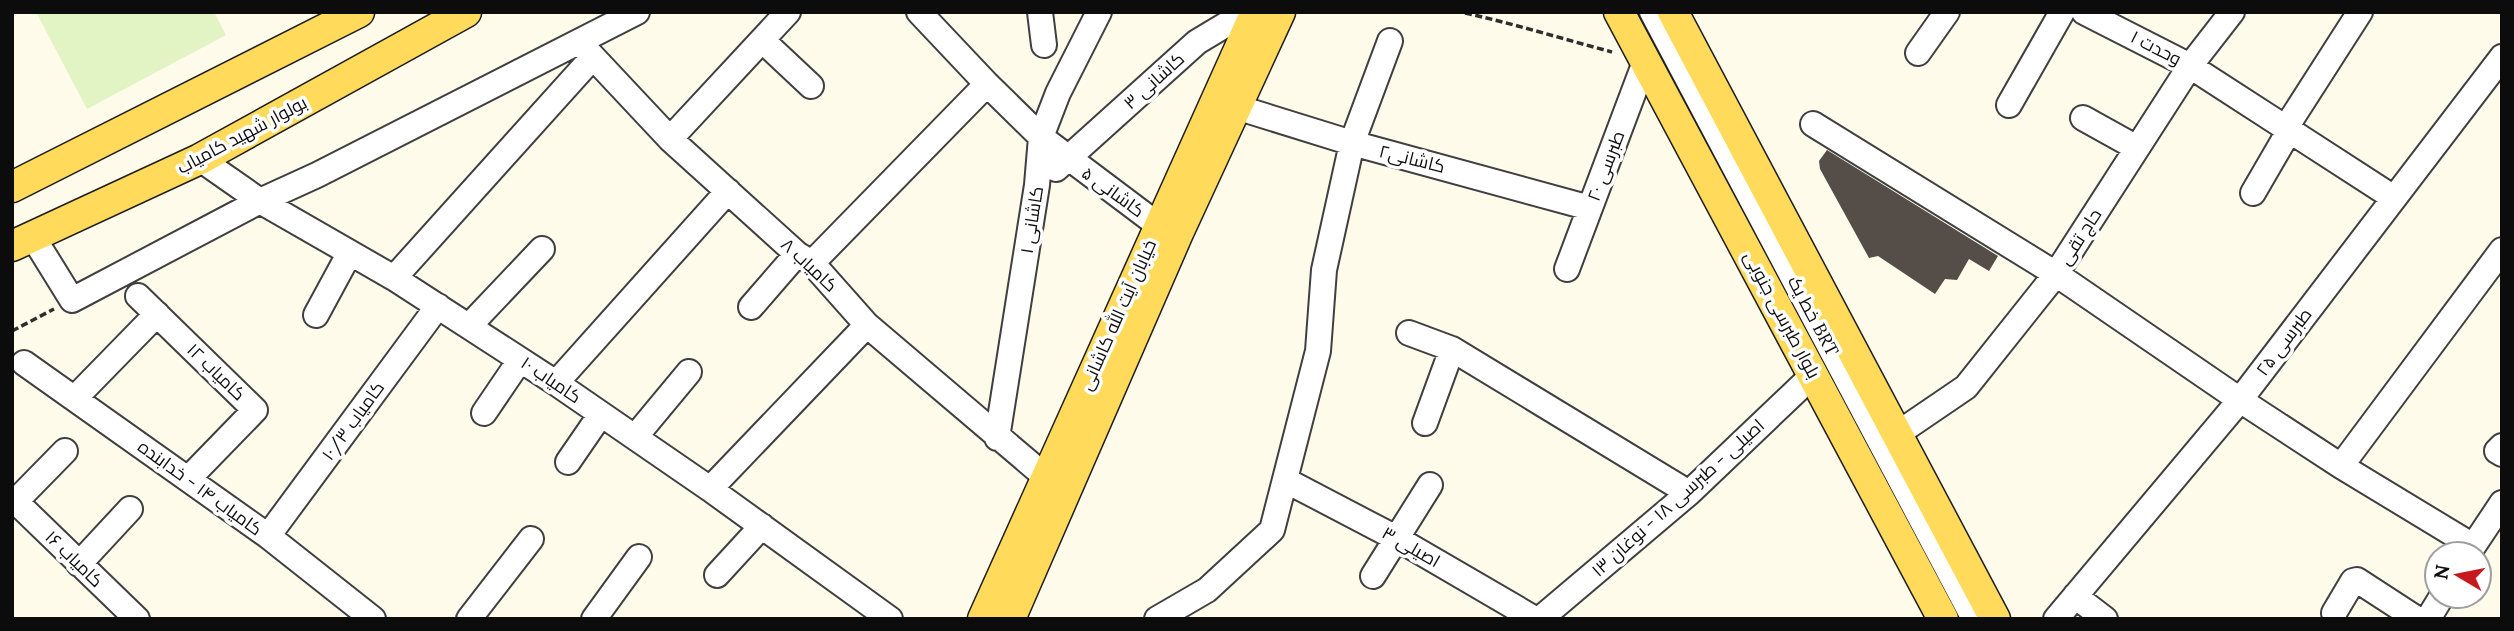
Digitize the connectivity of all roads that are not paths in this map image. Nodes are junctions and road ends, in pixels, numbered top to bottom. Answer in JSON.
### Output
{"nodes":[{"id":1,"x":359,"y":12,"type":"edge"},
{"id":2,"x":466,"y":12,"type":"edge"},
{"id":3,"x":637,"y":12,"type":"edge"},
{"id":4,"x":788,"y":12,"type":"edge"},
{"id":5,"x":919,"y":12,"type":"edge"},
{"id":6,"x":1040,"y":12,"type":"edge"},
{"id":7,"x":1099,"y":12,"type":"edge"},
{"id":8,"x":1247,"y":12,"type":"edge"},
{"id":9,"x":1255,"y":12,"type":"edge"},
{"id":10,"x":1280,"y":12,"type":"edge"},
{"id":11,"x":1619,"y":12,"type":"edge"},
{"id":12,"x":1641,"y":12,"type":"edge"},
{"id":13,"x":1652,"y":12,"type":"edge"},
{"id":14,"x":1673,"y":12,"type":"edge"},
{"id":15,"x":1947,"y":12,"type":"edge"},
{"id":16,"x":2062,"y":12,"type":"edge"},
{"id":17,"x":2084,"y":12,"type":"edge"},
{"id":18,"x":2232,"y":12,"type":"edge"},
{"id":19,"x":2360,"y":12,"type":"edge"},
{"id":20,"x":762,"y":40,"type":"junction"},
{"id":21,"x":1390,"y":41,"type":"dead end"},
{"id":22,"x":1044,"y":45,"type":"dead end"},
{"id":23,"x":586,"y":50,"type":"junction"},
{"id":24,"x":1640,"y":53,"type":"junction"},
{"id":25,"x":1919,"y":53,"type":"dead end"},
{"id":26,"x":2502,"y":57,"type":"edge"},
{"id":27,"x":2190,"y":66,"type":"junction"},
{"id":28,"x":987,"y":84,"type":"junction"},
{"id":29,"x":811,"y":86,"type":"dead end"},
{"id":30,"x":2009,"y":105,"type":"dead end"},
{"id":31,"x":1236,"y":107,"type":"junction"},
{"id":32,"x":2083,"y":118,"type":"dead end"},
{"id":33,"x":1813,"y":124,"type":"dead end"},
{"id":34,"x":2287,"y":130,"type":"junction"},
{"id":35,"x":1041,"y":137,"type":"junction"},
{"id":36,"x":670,"y":139,"type":"junction"},
{"id":37,"x":1352,"y":143,"type":"junction"},
{"id":38,"x":2137,"y":148,"type":"junction"},
{"id":39,"x":200,"y":159,"type":"junction"},
{"id":40,"x":1067,"y":159,"type":"junction"},
{"id":41,"x":1037,"y":185,"type":"junction"},
{"id":42,"x":12,"y":187,"type":"edge"},
{"id":43,"x":727,"y":191,"type":"junction"},
{"id":44,"x":2253,"y":193,"type":"dead end"},
{"id":45,"x":2395,"y":198,"type":"junction"},
{"id":46,"x":260,"y":201,"type":"junction"},
{"id":47,"x":1590,"y":208,"type":"junction"},
{"id":48,"x":1158,"y":225,"type":"junction"},
{"id":49,"x":23,"y":242,"type":"edge"},
{"id":50,"x":542,"y":249,"type":"dead end"},
{"id":51,"x":349,"y":254,"type":"junction"},
{"id":52,"x":2500,"y":257,"type":"edge"},
{"id":53,"x":804,"y":258,"type":"junction"},
{"id":54,"x":1567,"y":269,"type":"dead end"},
{"id":55,"x":2056,"y":274,"type":"junction"},
{"id":56,"x":394,"y":278,"type":"junction"},
{"id":57,"x":138,"y":296,"type":"dead end"},
{"id":58,"x":438,"y":306,"type":"junction"},
{"id":59,"x":751,"y":307,"type":"dead end"},
{"id":60,"x":157,"y":314,"type":"junction"},
{"id":61,"x":316,"y":315,"type":"dead end"},
{"id":62,"x":867,"y":325,"type":"junction"},
{"id":63,"x":469,"y":326,"type":"junction"},
{"id":64,"x":1409,"y":333,"type":"dead end"},
{"id":65,"x":1452,"y":349,"type":"junction"},
{"id":66,"x":520,"y":360,"type":"junction"},
{"id":67,"x":24,"y":363,"type":"dead end"},
{"id":68,"x":689,"y":372,"type":"dead end"},
{"id":69,"x":1814,"y":374,"type":"junction"},
{"id":70,"x":556,"y":383,"type":"junction"},
{"id":71,"x":75,"y":398,"type":"junction"},
{"id":72,"x":2240,"y":400,"type":"junction"},
{"id":73,"x":484,"y":413,"type":"dead end"},
{"id":74,"x":601,"y":414,"type":"junction"},
{"id":75,"x":1425,"y":423,"type":"dead end"},
{"id":76,"x":1897,"y":434,"type":"junction"},
{"id":77,"x":635,"y":437,"type":"junction"},
{"id":78,"x":997,"y":438,"type":"junction"},
{"id":79,"x":2502,"y":446,"type":"edge"},
{"id":80,"x":65,"y":451,"type":"dead end"},
{"id":81,"x":2502,"y":454,"type":"edge"},
{"id":82,"x":568,"y":462,"type":"dead end"},
{"id":83,"x":2341,"y":466,"type":"junction"},
{"id":84,"x":1047,"y":478,"type":"junction"},
{"id":85,"x":188,"y":479,"type":"junction"},
{"id":86,"x":1285,"y":480,"type":"junction"},
{"id":87,"x":1430,"y":485,"type":"dead end"},
{"id":88,"x":710,"y":489,"type":"junction"},
{"id":89,"x":1689,"y":493,"type":"junction"},
{"id":90,"x":14,"y":500,"type":"edge"},
{"id":91,"x":2502,"y":503,"type":"edge"},
{"id":92,"x":131,"y":509,"type":"dead end"},
{"id":93,"x":762,"y":526,"type":"junction"},
{"id":94,"x":268,"y":536,"type":"junction"},
{"id":95,"x":1396,"y":538,"type":"junction"},
{"id":96,"x":531,"y":539,"type":"dead end"},
{"id":97,"x":2456,"y":540,"type":"edge"},
{"id":98,"x":2478,"y":540,"type":"edge"},
{"id":99,"x":639,"y":557,"type":"dead end"},
{"id":100,"x":79,"y":564,"type":"junction"},
{"id":101,"x":717,"y":575,"type":"dead end"},
{"id":102,"x":1373,"y":576,"type":"dead end"},
{"id":103,"x":2076,"y":596,"type":"junction"},
{"id":104,"x":2334,"y":613,"type":"dead end"},
{"id":105,"x":137,"y":619,"type":"edge"},
{"id":106,"x":373,"y":619,"type":"edge"},
{"id":107,"x":469,"y":619,"type":"edge"},
{"id":108,"x":594,"y":619,"type":"edge"},
{"id":109,"x":890,"y":619,"type":"edge"},
{"id":110,"x":983,"y":619,"type":"edge"},
{"id":111,"x":1010,"y":619,"type":"edge"},
{"id":112,"x":1157,"y":619,"type":"edge"},
{"id":113,"x":1537,"y":619,"type":"edge"},
{"id":114,"x":1943,"y":619,"type":"edge"},
{"id":115,"x":1962,"y":619,"type":"edge"},
{"id":116,"x":1974,"y":619,"type":"edge"},
{"id":117,"x":1995,"y":619,"type":"edge"},
{"id":118,"x":2056,"y":619,"type":"edge"},
{"id":119,"x":2105,"y":619,"type":"edge"},
{"id":120,"x":2417,"y":619,"type":"edge"}],
"edges":[{"from":1,"to":42,"type":"main road"},
{"from":2,"to":39,"type":"main road","name":"بولوار شهید کامیاب"},
{"from":3,"to":23,"type":"street"},
{"from":4,"to":20,"type":"street"},
{"from":5,"to":28,"type":"street","name":"کاشانی ۵"},
{"from":6,"to":22,"type":"street"},
{"from":7,"to":35,"type":"street","name":"کاشانی ۱"},
{"from":8,"to":40,"type":"street","name":"کاشانی ۳"},
{"from":9,"to":48,"type":"main road","name":"خیابان آیت الله کاشانی"},
{"from":10,"to":31,"type":"main road","name":"خیابان آیت الله کاشانی"},
{"from":11,"to":24,"type":"main road","name":"بلوار طبرسی جنوبی"},
{"from":12,"to":115,"type":"street","name":"خط یک BRT"},
{"from":13,"to":116,"type":"street","name":"خط یک BRT"},
{"from":14,"to":76,"type":"main road"},
{"from":15,"to":25,"type":"street"},
{"from":16,"to":30,"type":"street"},
{"from":17,"to":27,"type":"street","name":"وحدت ۱"},
{"from":18,"to":27,"type":"street","name":"حاج تقی"},
{"from":19,"to":34,"type":"street"},
{"from":20,"to":29,"type":"street"},
{"from":20,"to":36,"type":"street"},
{"from":21,"to":37,"type":"street"},
{"from":23,"to":36,"type":"street","name":"کامیاب ۸"},
{"from":23,"to":46,"type":"street"},
{"from":23,"to":56,"type":"street"},
{"from":24,"to":47,"type":"street","name":"طبرسی ۲۰"},
{"from":24,"to":69,"type":"main road","name":"بلوار طبرسی جنوبی"},
{"from":26,"to":45,"type":"street","name":"طبرسی ۲۵"},
{"from":27,"to":34,"type":"street","name":"وحدت ۱"},
{"from":27,"to":38,"type":"street","name":"حاج تقی"},
{"from":28,"to":35,"type":"street","name":"کاشانی ۵"},
{"from":28,"to":53,"type":"street"},
{"from":31,"to":37,"type":"street","name":"کاشانی۲"},
{"from":31,"to":111,"type":"main road","name":"خیابان آیت الله کاشانی"},
{"from":32,"to":38,"type":"street"},
{"from":33,"to":55,"type":"street"},
{"from":34,"to":44,"type":"street"},
{"from":34,"to":45,"type":"street","name":"وحدت ۱"},
{"from":35,"to":40,"type":"street","name":"کاشانی ۵"},
{"from":35,"to":41,"type":"street","name":"کاشانی ۱"},
{"from":36,"to":43,"type":"street","name":"کامیاب ۸"},
{"from":37,"to":47,"type":"street","name":"کاشانی۲"},
{"from":37,"to":86,"type":"street"},
{"from":38,"to":55,"type":"street","name":"حاج تقی"},
{"from":39,"to":46,"type":"street","name":"کامیاب ۱۰"},
{"from":39,"to":49,"type":"main road","name":"بولوار شهید کامیاب"},
{"from":40,"to":41,"type":"street","name":"کاشانی ۳"},
{"from":40,"to":48,"type":"street","name":"کاشانی ۵"},
{"from":41,"to":78,"type":"street","name":"کاشانی ۱"},
{"from":43,"to":53,"type":"street","name":"کامیاب ۸"},
{"from":43,"to":70,"type":"street"},
{"from":45,"to":72,"type":"street","name":"طبرسی ۲۵"},
{"from":46,"to":49,"type":"street"},
{"from":46,"to":51,"type":"street","name":"کامیاب ۱۰"},
{"from":47,"to":54,"type":"street","name":"طبرسی ۲۰"},
{"from":48,"to":84,"type":"main road","name":"خیابان آیت الله کاشانی"},
{"from":50,"to":63,"type":"street"},
{"from":51,"to":56,"type":"street","name":"کامیاب ۱۰"},
{"from":51,"to":61,"type":"street"},
{"from":52,"to":83,"type":"street"},
{"from":53,"to":59,"type":"street"},
{"from":53,"to":62,"type":"street","name":"کامیاب ۸"},
{"from":55,"to":72,"type":"street"},
{"from":55,"to":76,"type":"street","name":"حاج تقی"},
{"from":56,"to":58,"type":"street","name":"کامیاب ۱۰"},
{"from":57,"to":60,"type":"street","name":"کامیاب ۱۲"},
{"from":58,"to":63,"type":"street","name":"کامیاب ۱۰"},
{"from":58,"to":94,"type":"street","name":"کامیاب ۱۰/۳"},
{"from":60,"to":71,"type":"street"},
{"from":60,"to":85,"type":"street","name":"کامیاب ۱۲"},
{"from":62,"to":78,"type":"street","name":"کامیاب ۸"},
{"from":62,"to":88,"type":"street"},
{"from":63,"to":66,"type":"street","name":"کامیاب ۱۰"},
{"from":64,"to":65,"type":"street"},
{"from":65,"to":75,"type":"street"},
{"from":65,"to":89,"type":"street"},
{"from":66,"to":70,"type":"street","name":"کامیاب ۱۰"},
{"from":66,"to":73,"type":"street"},
{"from":67,"to":71,"type":"street","name":"کامیاب ۱۴ - خدابنده"},
{"from":68,"to":77,"type":"street"},
{"from":69,"to":89,"type":"street","name":"اصیلی - طبرسی ۱۸ - نوغان ۱۳"},
{"from":69,"to":114,"type":"main road","name":"بلوار طبرسی جنوبی"},
{"from":70,"to":74,"type":"street","name":"کامیاب ۱۰"},
{"from":71,"to":85,"type":"street","name":"کامیاب ۱۴ - خدابنده"},
{"from":72,"to":83,"type":"street"},
{"from":72,"to":103,"type":"street","name":"طبرسی ۲۵"},
{"from":74,"to":77,"type":"street","name":"کامیاب ۱۰"},
{"from":74,"to":82,"type":"street"},
{"from":76,"to":117,"type":"main road"},
{"from":77,"to":88,"type":"street","name":"کامیاب ۱۰"},
{"from":78,"to":84,"type":"street","name":"کامیاب ۸"},
{"from":79,"to":81,"type":"street"},
{"from":80,"to":90,"type":"street"},
{"from":83,"to":97,"type":"street"},
{"from":84,"to":110,"type":"main road","name":"خیابان آیت الله کاشانی"},
{"from":85,"to":94,"type":"street","name":"کامیاب ۱۴ - خدابنده"},
{"from":86,"to":95,"type":"street","name":"اصیلی ۳"},
{"from":86,"to":112,"type":"street"},
{"from":87,"to":95,"type":"street"},
{"from":88,"to":93,"type":"street","name":"کامیاب ۱۰"},
{"from":89,"to":113,"type":"street","name":"اصیلی - طبرسی ۱۸ - نوغان ۱۳"},
{"from":90,"to":100,"type":"street","name":"کامیاب ۱۶"},
{"from":91,"to":98,"type":"street"},
{"from":92,"to":100,"type":"street"},
{"from":93,"to":101,"type":"street"},
{"from":93,"to":109,"type":"street","name":"کامیاب ۱۰"},
{"from":94,"to":106,"type":"street","name":"کامیاب ۱۴ - خدابنده"},
{"from":95,"to":102,"type":"street"},
{"from":95,"to":113,"type":"street","name":"اصیلی ۳"},
{"from":96,"to":107,"type":"street"},
{"from":99,"to":108,"type":"street"},
{"from":100,"to":105,"type":"street","name":"کامیاب ۱۶"},
{"from":103,"to":118,"type":"street","name":"طبرسی ۲۵"},
{"from":103,"to":119,"type":"street"},
{"from":104,"to":120,"type":"street"}]}
